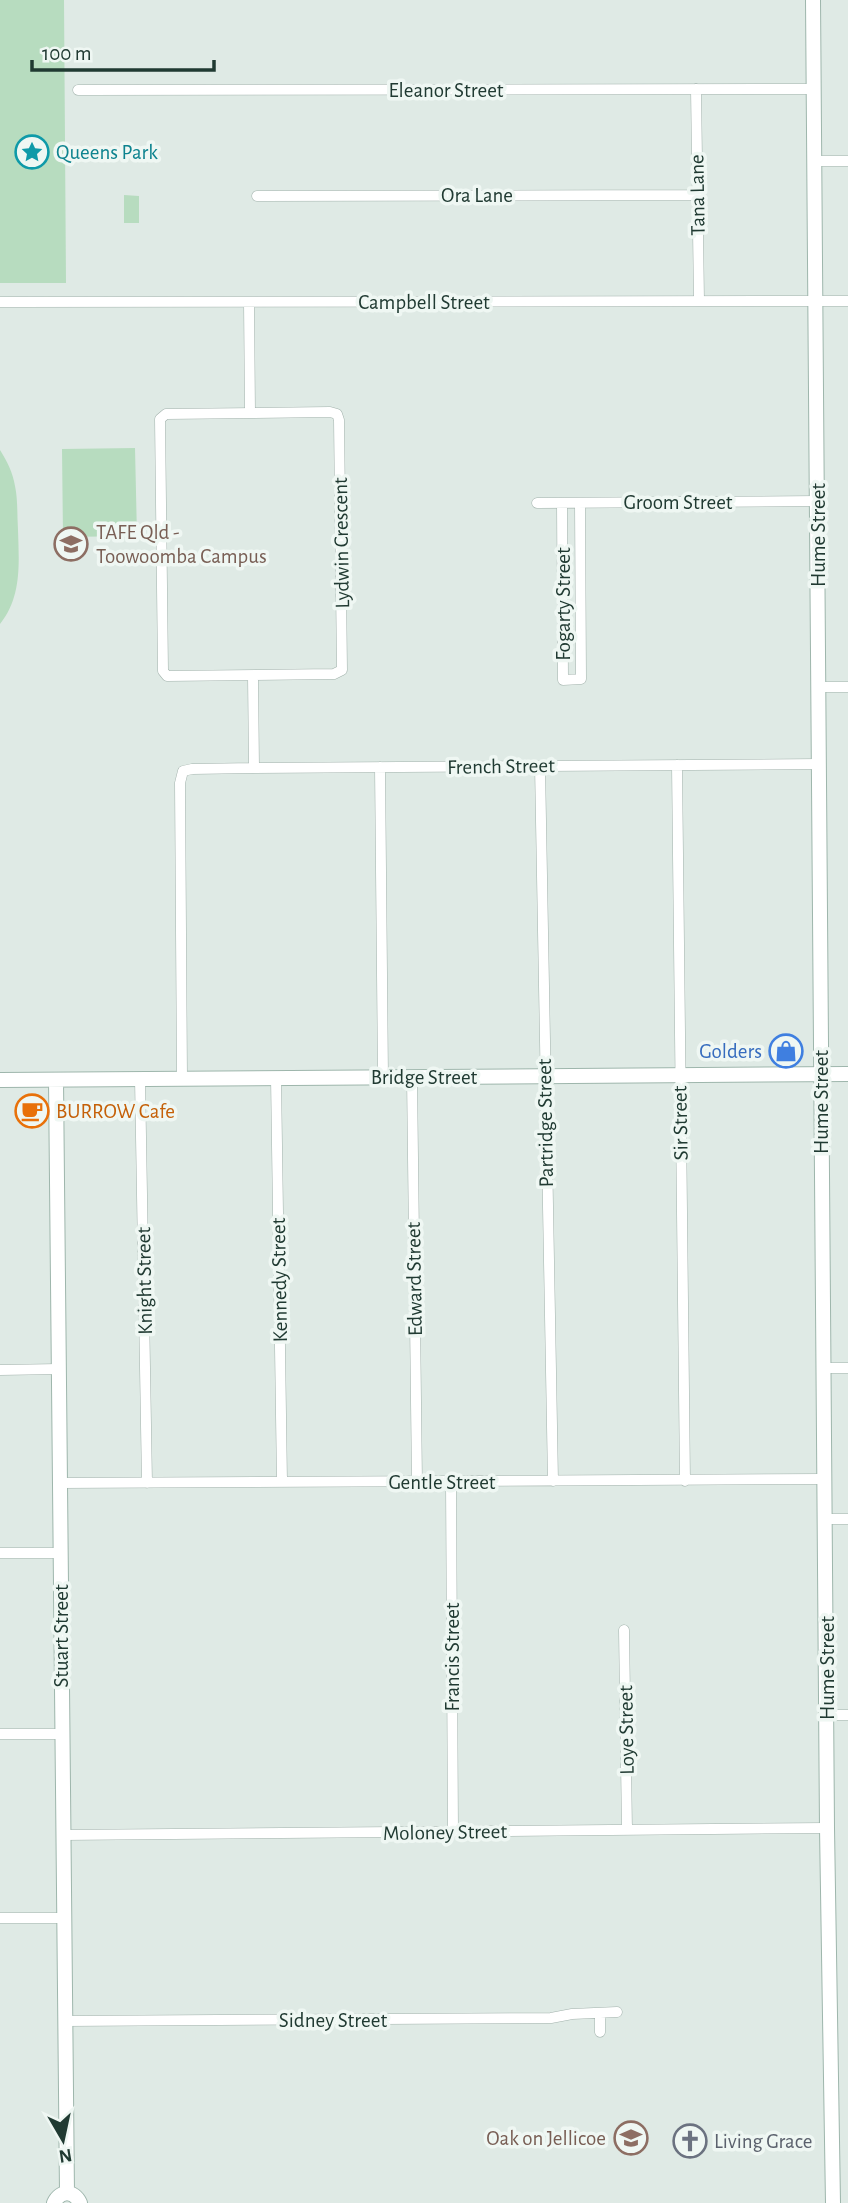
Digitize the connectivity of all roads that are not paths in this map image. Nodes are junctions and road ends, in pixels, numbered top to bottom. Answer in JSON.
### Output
{"nodes":[{"id":1,"x":813,"y":0,"type":"edge"},
{"id":2,"x":696,"y":89,"type":"junction"},
{"id":3,"x":815,"y":89,"type":"junction"},
{"id":4,"x":78,"y":90,"type":"dead end"},
{"id":5,"x":816,"y":161,"type":"junction"},
{"id":6,"x":848,"y":161,"type":"edge"},
{"id":7,"x":697,"y":195,"type":"junction"},
{"id":8,"x":257,"y":196,"type":"dead end"},
{"id":9,"x":699,"y":301,"type":"junction"},
{"id":10,"x":817,"y":301,"type":"junction"},
{"id":11,"x":848,"y":301,"type":"edge"},
{"id":12,"x":0,"y":302,"type":"edge"},
{"id":13,"x":249,"y":302,"type":"junction"},
{"id":14,"x":250,"y":413,"type":"junction"},
{"id":15,"x":818,"y":501,"type":"junction"},
{"id":16,"x":537,"y":503,"type":"dead end"},
{"id":17,"x":562,"y":503,"type":"junction"},
{"id":18,"x":580,"y":503,"type":"junction"},
{"id":19,"x":253,"y":676,"type":"junction"},
{"id":20,"x":819,"y":687,"type":"junction"},
{"id":21,"x":848,"y":687,"type":"edge"},
{"id":22,"x":820,"y":764,"type":"junction"},
{"id":23,"x":677,"y":765,"type":"junction"},
{"id":24,"x":540,"y":766,"type":"junction"},
{"id":25,"x":380,"y":767,"type":"junction"},
{"id":26,"x":254,"y":768,"type":"junction"},
{"id":27,"x":821,"y":1074,"type":"junction"},
{"id":28,"x":848,"y":1074,"type":"edge"},
{"id":29,"x":544,"y":1076,"type":"junction"},
{"id":30,"x":680,"y":1076,"type":"junction"},
{"id":31,"x":383,"y":1077,"type":"junction"},
{"id":32,"x":412,"y":1077,"type":"junction"},
{"id":33,"x":276,"y":1078,"type":"junction"},
{"id":34,"x":141,"y":1079,"type":"junction"},
{"id":35,"x":182,"y":1079,"type":"junction"},
{"id":36,"x":0,"y":1080,"type":"edge"},
{"id":37,"x":56,"y":1080,"type":"junction"},
{"id":38,"x":823,"y":1368,"type":"junction"},
{"id":39,"x":848,"y":1368,"type":"edge"},
{"id":40,"x":58,"y":1369,"type":"junction"},
{"id":41,"x":0,"y":1370,"type":"edge"},
{"id":42,"x":825,"y":1479,"type":"junction"},
{"id":43,"x":553,"y":1481,"type":"junction"},
{"id":44,"x":685,"y":1481,"type":"junction"},
{"id":45,"x":282,"y":1482,"type":"junction"},
{"id":46,"x":417,"y":1482,"type":"junction"},
{"id":47,"x":451,"y":1482,"type":"junction"},
{"id":48,"x":60,"y":1483,"type":"junction"},
{"id":49,"x":147,"y":1483,"type":"junction"},
{"id":50,"x":826,"y":1519,"type":"junction"},
{"id":51,"x":848,"y":1519,"type":"edge"},
{"id":52,"x":0,"y":1553,"type":"edge"},
{"id":53,"x":61,"y":1553,"type":"junction"},
{"id":54,"x":624,"y":1630,"type":"dead end"},
{"id":55,"x":828,"y":1715,"type":"junction"},
{"id":56,"x":848,"y":1715,"type":"edge"},
{"id":57,"x":0,"y":1734,"type":"edge"},
{"id":58,"x":62,"y":1734,"type":"junction"},
{"id":59,"x":827,"y":1828,"type":"junction"},
{"id":60,"x":627,"y":1830,"type":"junction"},
{"id":61,"x":453,"y":1832,"type":"junction"},
{"id":62,"x":63,"y":1835,"type":"junction"},
{"id":63,"x":0,"y":1918,"type":"edge"},
{"id":64,"x":64,"y":1918,"type":"junction"},
{"id":65,"x":617,"y":2012,"type":"dead end"},
{"id":66,"x":600,"y":2013,"type":"junction"},
{"id":67,"x":65,"y":2021,"type":"junction"},
{"id":68,"x":600,"y":2032,"type":"dead end"},
{"id":69,"x":68,"y":2193,"type":"junction"},
{"id":70,"x":54,"y":2203,"type":"edge"},
{"id":71,"x":80,"y":2203,"type":"edge"},
{"id":72,"x":833,"y":2203,"type":"edge"}],
"edges":[{"from":1,"to":3,"type":"street","name":"Hume Street"},
{"from":2,"to":3,"type":"street","name":"Eleanor Street"},
{"from":2,"to":4,"type":"street","name":"Eleanor Street"},
{"from":2,"to":7,"type":"street","name":"Tana Lane"},
{"from":3,"to":5,"type":"street","name":"Hume Street"},
{"from":5,"to":6,"type":"street"},
{"from":5,"to":10,"type":"street","name":"Hume Street"},
{"from":7,"to":8,"type":"street","name":"Ora Lane"},
{"from":7,"to":9,"type":"street","name":"Tana Lane"},
{"from":9,"to":10,"type":"street","name":"Campbell Street"},
{"from":9,"to":13,"type":"street","name":"Campbell Street"},
{"from":10,"to":11,"type":"street","name":"Campbell Street"},
{"from":10,"to":15,"type":"street","name":"Hume Street"},
{"from":12,"to":13,"type":"street","name":"Campbell Street"},
{"from":13,"to":14,"type":"street"},
{"from":14,"to":19,"type":"street","name":"Lydwin Crescent"},
{"from":14,"to":19,"type":"street","name":"Lydwin Crescent"},
{"from":15,"to":18,"type":"street","name":"Groom Street"},
{"from":15,"to":20,"type":"street","name":"Hume Street"},
{"from":16,"to":17,"type":"street","name":"Groom Street"},
{"from":17,"to":18,"type":"street","name":"Groom Street"},
{"from":17,"to":18,"type":"street","name":"Fogarty Street"},
{"from":19,"to":26,"type":"street"},
{"from":20,"to":21,"type":"street"},
{"from":20,"to":22,"type":"street","name":"Hume Street"},
{"from":22,"to":23,"type":"street","name":"French Street"},
{"from":22,"to":27,"type":"street","name":"Hume Street"},
{"from":23,"to":24,"type":"street","name":"French Street"},
{"from":23,"to":30,"type":"street","name":"Sir Street"},
{"from":24,"to":25,"type":"street","name":"French Street"},
{"from":24,"to":29,"type":"street","name":"Partridge Street"},
{"from":25,"to":26,"type":"street","name":"French Street"},
{"from":25,"to":31,"type":"street"},
{"from":26,"to":35,"type":"street","name":"French Street"},
{"from":27,"to":28,"type":"street","name":"Bridge Street"},
{"from":27,"to":30,"type":"street","name":"Bridge Street"},
{"from":27,"to":38,"type":"street","name":"Hume Street"},
{"from":29,"to":30,"type":"street","name":"Bridge Street"},
{"from":29,"to":32,"type":"street","name":"Bridge Street"},
{"from":29,"to":43,"type":"street","name":"Partridge Street"},
{"from":30,"to":44,"type":"street","name":"Sir Street"},
{"from":31,"to":32,"type":"street","name":"Bridge Street"},
{"from":31,"to":33,"type":"street","name":"Bridge Street"},
{"from":32,"to":46,"type":"street","name":"Edward Street"},
{"from":33,"to":35,"type":"street","name":"Bridge Street"},
{"from":33,"to":45,"type":"street","name":"Kennedy Street"},
{"from":34,"to":35,"type":"street","name":"Bridge Street"},
{"from":34,"to":37,"type":"street","name":"Bridge Street"},
{"from":34,"to":49,"type":"street","name":"Knight Street"},
{"from":36,"to":37,"type":"street","name":"Bridge Street"},
{"from":37,"to":40,"type":"street","name":"Stuart Street"},
{"from":38,"to":39,"type":"street"},
{"from":38,"to":42,"type":"street","name":"Hume Street"},
{"from":40,"to":41,"type":"street"},
{"from":40,"to":48,"type":"street","name":"Stuart Street"},
{"from":42,"to":44,"type":"street","name":"Gentle Street"},
{"from":42,"to":50,"type":"street","name":"Hume Street"},
{"from":43,"to":44,"type":"street","name":"Gentle Street"},
{"from":43,"to":47,"type":"street","name":"Gentle Street"},
{"from":45,"to":46,"type":"street","name":"Gentle Street"},
{"from":45,"to":49,"type":"street","name":"Gentle Street"},
{"from":46,"to":47,"type":"street","name":"Gentle Street"},
{"from":47,"to":61,"type":"street","name":"Francis Street"},
{"from":48,"to":49,"type":"street","name":"Gentle Street"},
{"from":48,"to":53,"type":"street","name":"Stuart Street"},
{"from":50,"to":51,"type":"street"},
{"from":50,"to":55,"type":"street","name":"Hume Street"},
{"from":52,"to":53,"type":"street"},
{"from":53,"to":58,"type":"street","name":"Stuart Street"},
{"from":54,"to":60,"type":"street","name":"Loye Street"},
{"from":55,"to":56,"type":"street"},
{"from":55,"to":59,"type":"street","name":"Hume Street"},
{"from":57,"to":58,"type":"street"},
{"from":58,"to":62,"type":"street","name":"Stuart Street"},
{"from":59,"to":60,"type":"street","name":"Moloney Street"},
{"from":59,"to":72,"type":"street","name":"Hume Street"},
{"from":60,"to":61,"type":"street","name":"Moloney Street"},
{"from":61,"to":62,"type":"street","name":"Moloney Street"},
{"from":62,"to":64,"type":"street","name":"Stuart Street"},
{"from":63,"to":64,"type":"street"},
{"from":64,"to":67,"type":"street","name":"Stuart Street"},
{"from":65,"to":66,"type":"street","name":"Sidney Street"},
{"from":66,"to":67,"type":"street","name":"Sidney Street"},
{"from":66,"to":68,"type":"street"},
{"from":67,"to":69,"type":"street","name":"Stuart Street"},
{"from":69,"to":70,"type":"street"},
{"from":69,"to":71,"type":"street"}]}
